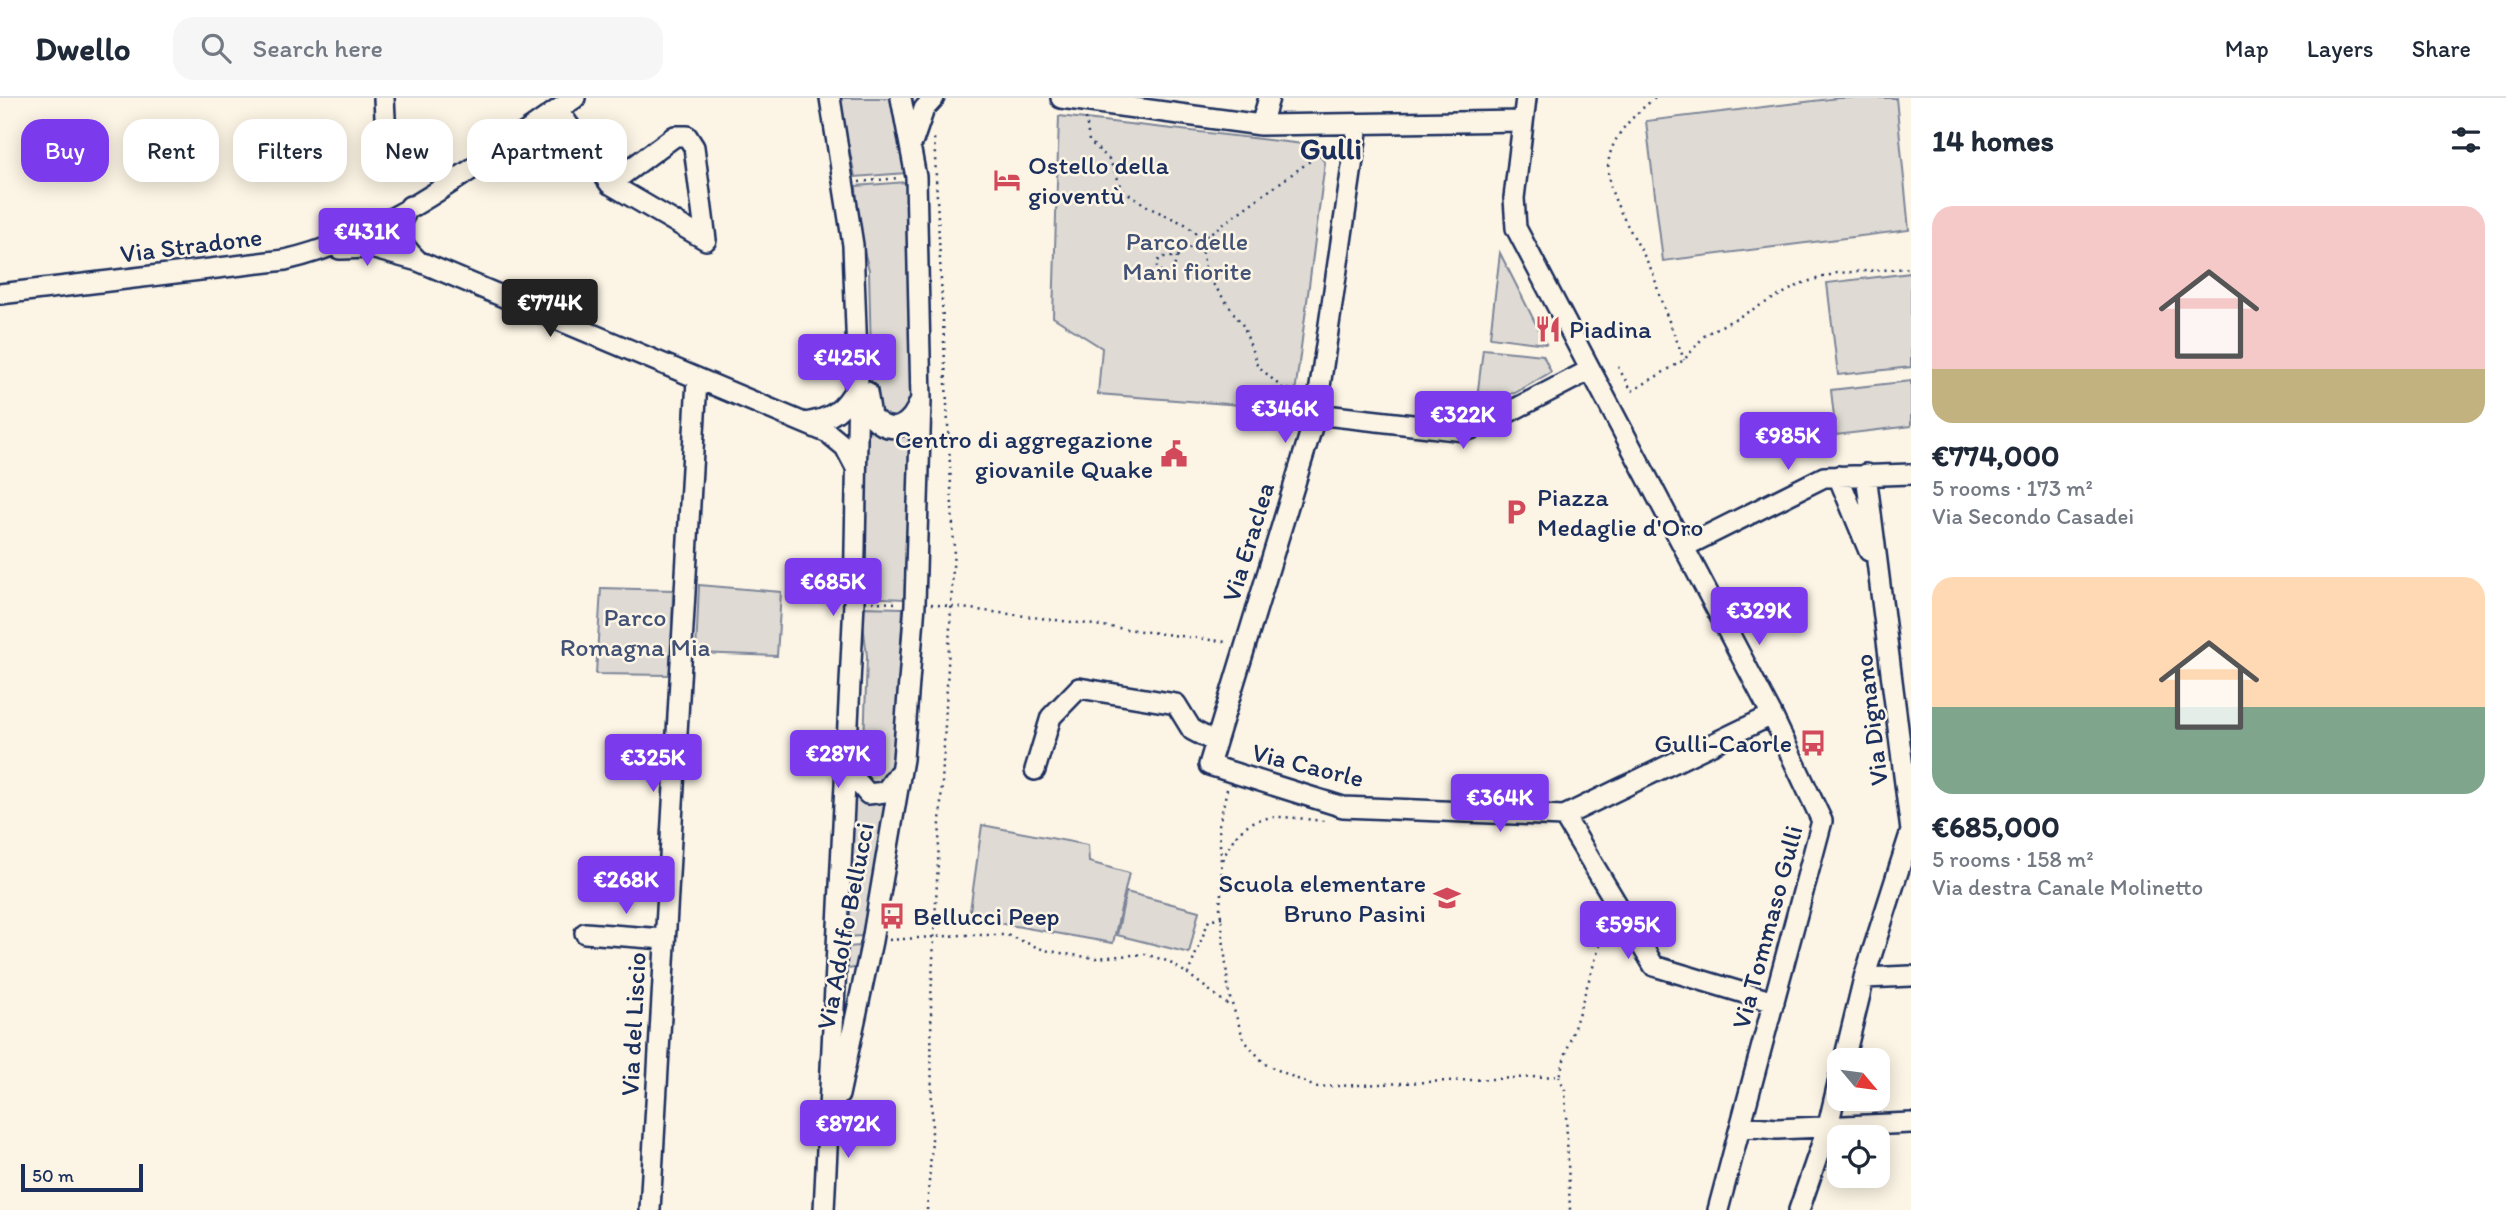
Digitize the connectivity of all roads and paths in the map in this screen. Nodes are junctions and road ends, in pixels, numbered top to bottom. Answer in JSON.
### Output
{"nodes":[{"id":1,"x":384,"y":98,"type":"edge"},
{"id":2,"x":575,"y":98,"type":"edge"},
{"id":3,"x":830,"y":98,"type":"edge"},
{"id":4,"x":901,"y":98,"type":"edge"},
{"id":5,"x":1061,"y":98,"type":"edge"},
{"id":6,"x":1269,"y":98,"type":"edge"},
{"id":7,"x":1526,"y":98,"type":"edge"},
{"id":8,"x":1655,"y":98,"type":"edge"},
{"id":9,"x":934,"y":99,"type":"edge"},
{"id":10,"x":1088,"y":101,"type":"junction"},
{"id":11,"x":558,"y":110,"type":"junction"},
{"id":12,"x":385,"y":119,"type":"edge"},
{"id":13,"x":1523,"y":121,"type":"junction"},
{"id":14,"x":1261,"y":125,"type":"junction"},
{"id":15,"x":1358,"y":125,"type":"junction"},
{"id":16,"x":912,"y":145,"type":"junction"},
{"id":17,"x":1317,"y":156,"type":"dead end"},
{"id":18,"x":936,"y":175,"type":"junction"},
{"id":19,"x":916,"y":177,"type":"junction"},
{"id":20,"x":845,"y":183,"type":"junction"},
{"id":21,"x":610,"y":184,"type":"junction"},
{"id":22,"x":410,"y":206,"type":"junction"},
{"id":23,"x":1199,"y":240,"type":"junction"},
{"id":24,"x":853,"y":245,"type":"junction"},
{"id":25,"x":316,"y":253,"type":"junction"},
{"id":26,"x":1177,"y":257,"type":"junction"},
{"id":27,"x":418,"y":261,"type":"junction"},
{"id":28,"x":1911,"y":268,"type":"edge"},
{"id":29,"x":0,"y":294,"type":"edge"},
{"id":30,"x":1684,"y":360,"type":"junction"},
{"id":31,"x":1618,"y":368,"type":"dead end"},
{"id":32,"x":1590,"y":370,"type":"junction"},
{"id":33,"x":697,"y":380,"type":"junction"},
{"id":34,"x":858,"y":384,"type":"junction"},
{"id":35,"x":1319,"y":394,"type":"junction"},
{"id":36,"x":921,"y":400,"type":"junction"},
{"id":37,"x":1316,"y":414,"type":"junction"},
{"id":38,"x":805,"y":423,"type":"junction"},
{"id":39,"x":857,"y":470,"type":"junction"},
{"id":40,"x":1866,"y":474,"type":"junction"},
{"id":41,"x":1911,"y":474,"type":"edge"},
{"id":42,"x":1838,"y":476,"type":"junction"},
{"id":43,"x":1684,"y":547,"type":"junction"},
{"id":44,"x":1878,"y":575,"type":"junction"},
{"id":45,"x":854,"y":602,"type":"junction"},
{"id":46,"x":915,"y":604,"type":"junction"},
{"id":47,"x":951,"y":604,"type":"junction"},
{"id":48,"x":1244,"y":644,"type":"junction"},
{"id":49,"x":851,"y":666,"type":"junction"},
{"id":50,"x":1903,"y":684,"type":"edge"},
{"id":51,"x":1772,"y":715,"type":"junction"},
{"id":52,"x":1215,"y":743,"type":"junction"},
{"id":53,"x":903,"y":759,"type":"junction"},
{"id":54,"x":1209,"y":765,"type":"joint"},
{"id":55,"x":1035,"y":770,"type":"dead end"},
{"id":56,"x":1231,"y":772,"type":"junction"},
{"id":57,"x":1564,"y":816,"type":"junction"},
{"id":58,"x":1325,"y":821,"type":"dead end"},
{"id":59,"x":1911,"y":831,"type":"edge"},
{"id":60,"x":1221,"y":864,"type":"junction"},
{"id":61,"x":1621,"y":911,"type":"junction"},
{"id":62,"x":1222,"y":916,"type":"junction"},
{"id":63,"x":585,"y":933,"type":"dead end"},
{"id":64,"x":934,"y":938,"type":"junction"},
{"id":65,"x":664,"y":939,"type":"junction"},
{"id":66,"x":872,"y":941,"type":"junction"},
{"id":67,"x":1188,"y":974,"type":"junction"},
{"id":68,"x":1911,"y":976,"type":"edge"},
{"id":69,"x":1864,"y":978,"type":"junction"},
{"id":70,"x":1774,"y":1002,"type":"junction"},
{"id":71,"x":1232,"y":1008,"type":"junction"},
{"id":72,"x":1847,"y":1048,"type":"edge"},
{"id":73,"x":1559,"y":1076,"type":"junction"},
{"id":74,"x":1748,"y":1102,"type":"junction"},
{"id":75,"x":1827,"y":1110,"type":"edge"},
{"id":76,"x":1911,"y":1123,"type":"edge"},
{"id":77,"x":1742,"y":1126,"type":"junction"},
{"id":78,"x":1821,"y":1126,"type":"junction"},
{"id":79,"x":830,"y":1134,"type":"junction"},
{"id":80,"x":826,"y":1183,"type":"junction"},
{"id":81,"x":650,"y":1210,"type":"edge"},
{"id":82,"x":824,"y":1210,"type":"edge"},
{"id":83,"x":839,"y":1210,"type":"edge"},
{"id":84,"x":927,"y":1210,"type":"edge"},
{"id":85,"x":1570,"y":1210,"type":"edge"},
{"id":86,"x":1718,"y":1210,"type":"edge"},
{"id":87,"x":1799,"y":1210,"type":"edge"}],
"edges":[{"from":1,"to":12,"type":"street"},
{"from":2,"to":11,"type":"street","name":"Via Stradone"},
{"from":3,"to":20,"type":"street"},
{"from":4,"to":16,"type":"street","name":"Via Adolfo Bellucci"},
{"from":5,"to":10,"type":"street"},
{"from":6,"to":14,"type":"street"},
{"from":7,"to":13,"type":"street","name":"Via Tommaso Gulli"},
{"from":8,"to":30,"type":"path"},
{"from":9,"to":16,"type":"street"},
{"from":9,"to":18,"type":"path"},
{"from":10,"to":14,"type":"street"},
{"from":10,"to":23,"type":"path"},
{"from":11,"to":21,"type":"street"},
{"from":11,"to":22,"type":"street","name":"Via Stradone"},
{"from":13,"to":15,"type":"street"},
{"from":13,"to":32,"type":"street","name":"Via Tommaso Gulli"},
{"from":14,"to":15,"type":"street"},
{"from":15,"to":35,"type":"street","name":"Via Eraclea"},
{"from":16,"to":19,"type":"street","name":"Via Adolfo Bellucci"},
{"from":17,"to":23,"type":"path"},
{"from":18,"to":19,"type":"path"},
{"from":18,"to":47,"type":"path"},
{"from":19,"to":20,"type":"path"},
{"from":19,"to":36,"type":"street","name":"Via Adolfo Bellucci"},
{"from":20,"to":24,"type":"street"},
{"from":21,"to":21,"type":"street"},
{"from":22,"to":25,"type":"street","name":"Via Stradone"},
{"from":22,"to":27,"type":"street"},
{"from":23,"to":26,"type":"path"},
{"from":23,"to":35,"type":"path"},
{"from":24,"to":34,"type":"street"},
{"from":24,"to":36,"type":"street"},
{"from":25,"to":27,"type":"street"},
{"from":25,"to":29,"type":"street","name":"Via Stradone"},
{"from":26,"to":26,"type":"path"},
{"from":27,"to":33,"type":"street"},
{"from":28,"to":30,"type":"path"},
{"from":30,"to":31,"type":"path"},
{"from":32,"to":37,"type":"street"},
{"from":32,"to":43,"type":"street","name":"Via Tommaso Gulli"},
{"from":33,"to":38,"type":"street"},
{"from":33,"to":65,"type":"street","name":"Via del Liscio"},
{"from":34,"to":38,"type":"street"},
{"from":34,"to":39,"type":"street"},
{"from":35,"to":37,"type":"street","name":"Via Eraclea"},
{"from":36,"to":46,"type":"street","name":"Via Adolfo Bellucci"},
{"from":37,"to":48,"type":"street","name":"Via Eraclea"},
{"from":38,"to":39,"type":"street"},
{"from":39,"to":45,"type":"street"},
{"from":40,"to":41,"type":"street"},
{"from":40,"to":42,"type":"street"},
{"from":40,"to":44,"type":"street","name":"Via Dignano"},
{"from":42,"to":43,"type":"street"},
{"from":42,"to":44,"type":"street","name":"Via Dignano"},
{"from":43,"to":51,"type":"street","name":"Via Tommaso Gulli"},
{"from":44,"to":50,"type":"street","name":"Via Dignano"},
{"from":45,"to":46,"type":"path"},
{"from":45,"to":49,"type":"street"},
{"from":46,"to":47,"type":"path"},
{"from":46,"to":53,"type":"street","name":"Via Adolfo Bellucci"},
{"from":47,"to":48,"type":"path"},
{"from":47,"to":64,"type":"path"},
{"from":48,"to":52,"type":"street","name":"Via Eraclea"},
{"from":49,"to":53,"type":"street"},
{"from":49,"to":79,"type":"street"},
{"from":50,"to":59,"type":"street","name":"Via Dignano"},
{"from":51,"to":57,"type":"street","name":"Via Caorle"},
{"from":51,"to":70,"type":"street","name":"Via Tommaso Gulli"},
{"from":52,"to":54,"type":"street","name":"Via Eraclea"},
{"from":52,"to":55,"type":"street"},
{"from":53,"to":66,"type":"street","name":"Via Adolfo Bellucci"},
{"from":54,"to":56,"type":"street","name":"Via Caorle"},
{"from":56,"to":57,"type":"street","name":"Via Caorle"},
{"from":56,"to":60,"type":"path"},
{"from":57,"to":61,"type":"street"},
{"from":58,"to":60,"type":"path"},
{"from":59,"to":69,"type":"street","name":"Via Dignano"},
{"from":60,"to":62,"type":"path"},
{"from":61,"to":70,"type":"street"},
{"from":61,"to":73,"type":"path"},
{"from":62,"to":67,"type":"path"},
{"from":62,"to":71,"type":"path"},
{"from":63,"to":65,"type":"street"},
{"from":64,"to":66,"type":"path"},
{"from":64,"to":67,"type":"path"},
{"from":64,"to":84,"type":"path"},
{"from":65,"to":81,"type":"street","name":"Via del Liscio"},
{"from":66,"to":79,"type":"street","name":"Via Adolfo Bellucci"},
{"from":67,"to":71,"type":"path"},
{"from":68,"to":69,"type":"street"},
{"from":69,"to":72,"type":"street","name":"Via Dignano"},
{"from":70,"to":74,"type":"street","name":"Via Tommaso Gulli"},
{"from":71,"to":73,"type":"path"},
{"from":73,"to":85,"type":"path"},
{"from":74,"to":77,"type":"street","name":"Via Tommaso Gulli"},
{"from":74,"to":78,"type":"street"},
{"from":75,"to":78,"type":"street"},
{"from":76,"to":78,"type":"street"},
{"from":77,"to":78,"type":"street"},
{"from":77,"to":86,"type":"street","name":"Via Tommaso Gulli"},
{"from":78,"to":87,"type":"street"},
{"from":79,"to":80,"type":"street"},
{"from":80,"to":82,"type":"street"},
{"from":80,"to":83,"type":"street"}]}
